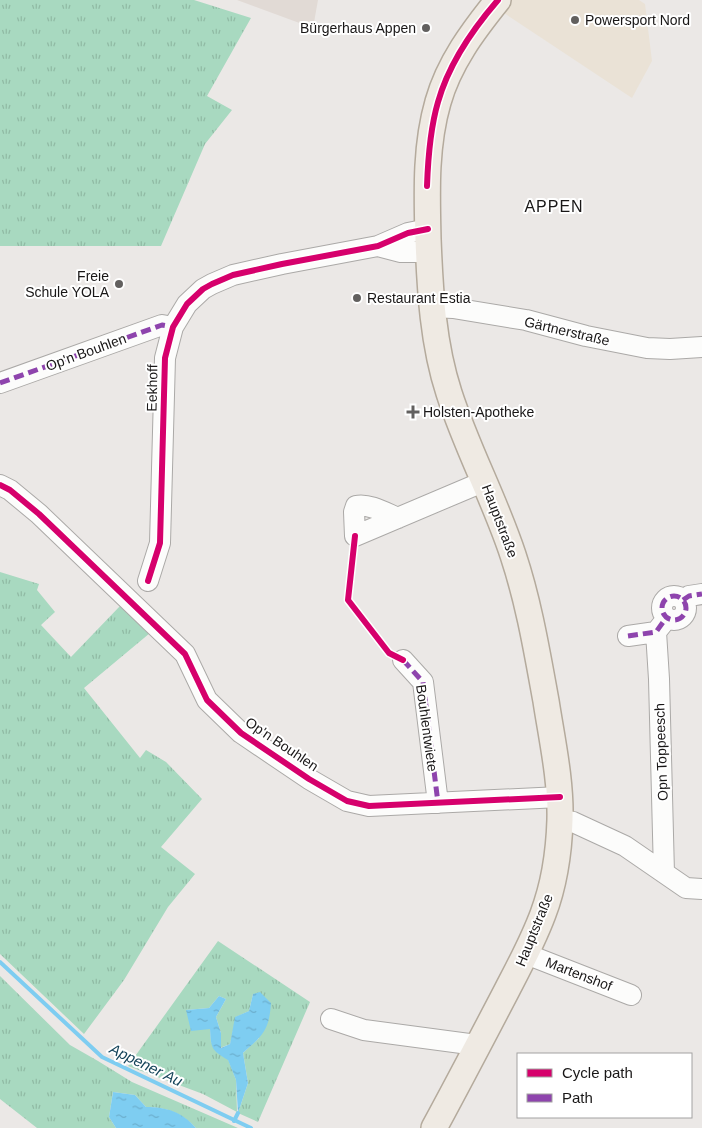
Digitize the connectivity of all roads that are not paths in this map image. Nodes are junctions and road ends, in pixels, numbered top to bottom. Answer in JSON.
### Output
{"nodes":[{"id":1,"x":498,"y":0,"type":"edge"},
{"id":2,"x":428,"y":241,"type":"junction"},
{"id":3,"x":432,"y":307,"type":"junction"},
{"id":4,"x":173,"y":327,"type":"junction"},
{"id":5,"x":702,"y":347,"type":"edge"},
{"id":6,"x":0,"y":383,"type":"edge"},
{"id":7,"x":484,"y":481,"type":"junction"},
{"id":8,"x":0,"y":485,"type":"edge"},
{"id":9,"x":398,"y":518,"type":"dead end"},
{"id":10,"x":148,"y":582,"type":"dead end"},
{"id":11,"x":702,"y":594,"type":"edge"},
{"id":12,"x":661,"y":625,"type":"junction"},
{"id":13,"x":628,"y":636,"type":"dead end"},
{"id":14,"x":403,"y":660,"type":"dead end"},
{"id":15,"x":438,"y":803,"type":"junction"},
{"id":16,"x":560,"y":808,"type":"junction"},
{"id":17,"x":664,"y":873,"type":"junction"},
{"id":18,"x":702,"y":889,"type":"edge"},
{"id":19,"x":526,"y":954,"type":"junction"},
{"id":20,"x":631,"y":995,"type":"dead end"},
{"id":21,"x":331,"y":1019,"type":"dead end"},
{"id":22,"x":477,"y":1048,"type":"junction"},
{"id":23,"x":434,"y":1128,"type":"edge"}],
"edges":[{"from":1,"to":2,"type":"main road","name":"Hauptstraße"},
{"from":2,"to":3,"type":"main road","name":"Hauptstraße"},
{"from":2,"to":4,"type":"street","name":"Eekhoff"},
{"from":3,"to":5,"type":"street","name":"Gärtnerstraße"},
{"from":3,"to":7,"type":"main road","name":"Hauptstraße"},
{"from":4,"to":6,"type":"street","name":"Op'n Bouhlen"},
{"from":4,"to":10,"type":"street","name":"Eekhoff"},
{"from":7,"to":9,"type":"street"},
{"from":7,"to":16,"type":"main road","name":"Hauptstraße"},
{"from":8,"to":15,"type":"street","name":"Op'n Bouhlen"},
{"from":11,"to":12,"type":"street","name":"Opn Toppeesch"},
{"from":12,"to":13,"type":"street"},
{"from":12,"to":17,"type":"street","name":"Opn Toppeesch"},
{"from":14,"to":15,"type":"street","name":"Bouhlentwiete"},
{"from":15,"to":16,"type":"street","name":"Op'n Bouhlen"},
{"from":16,"to":17,"type":"street"},
{"from":16,"to":19,"type":"main road","name":"Hauptstraße"},
{"from":17,"to":18,"type":"street"},
{"from":19,"to":20,"type":"street","name":"Martenshof"},
{"from":19,"to":22,"type":"main road","name":"Hauptstraße"},
{"from":21,"to":22,"type":"street"},
{"from":22,"to":23,"type":"main road","name":"Hauptstraße"}]}
